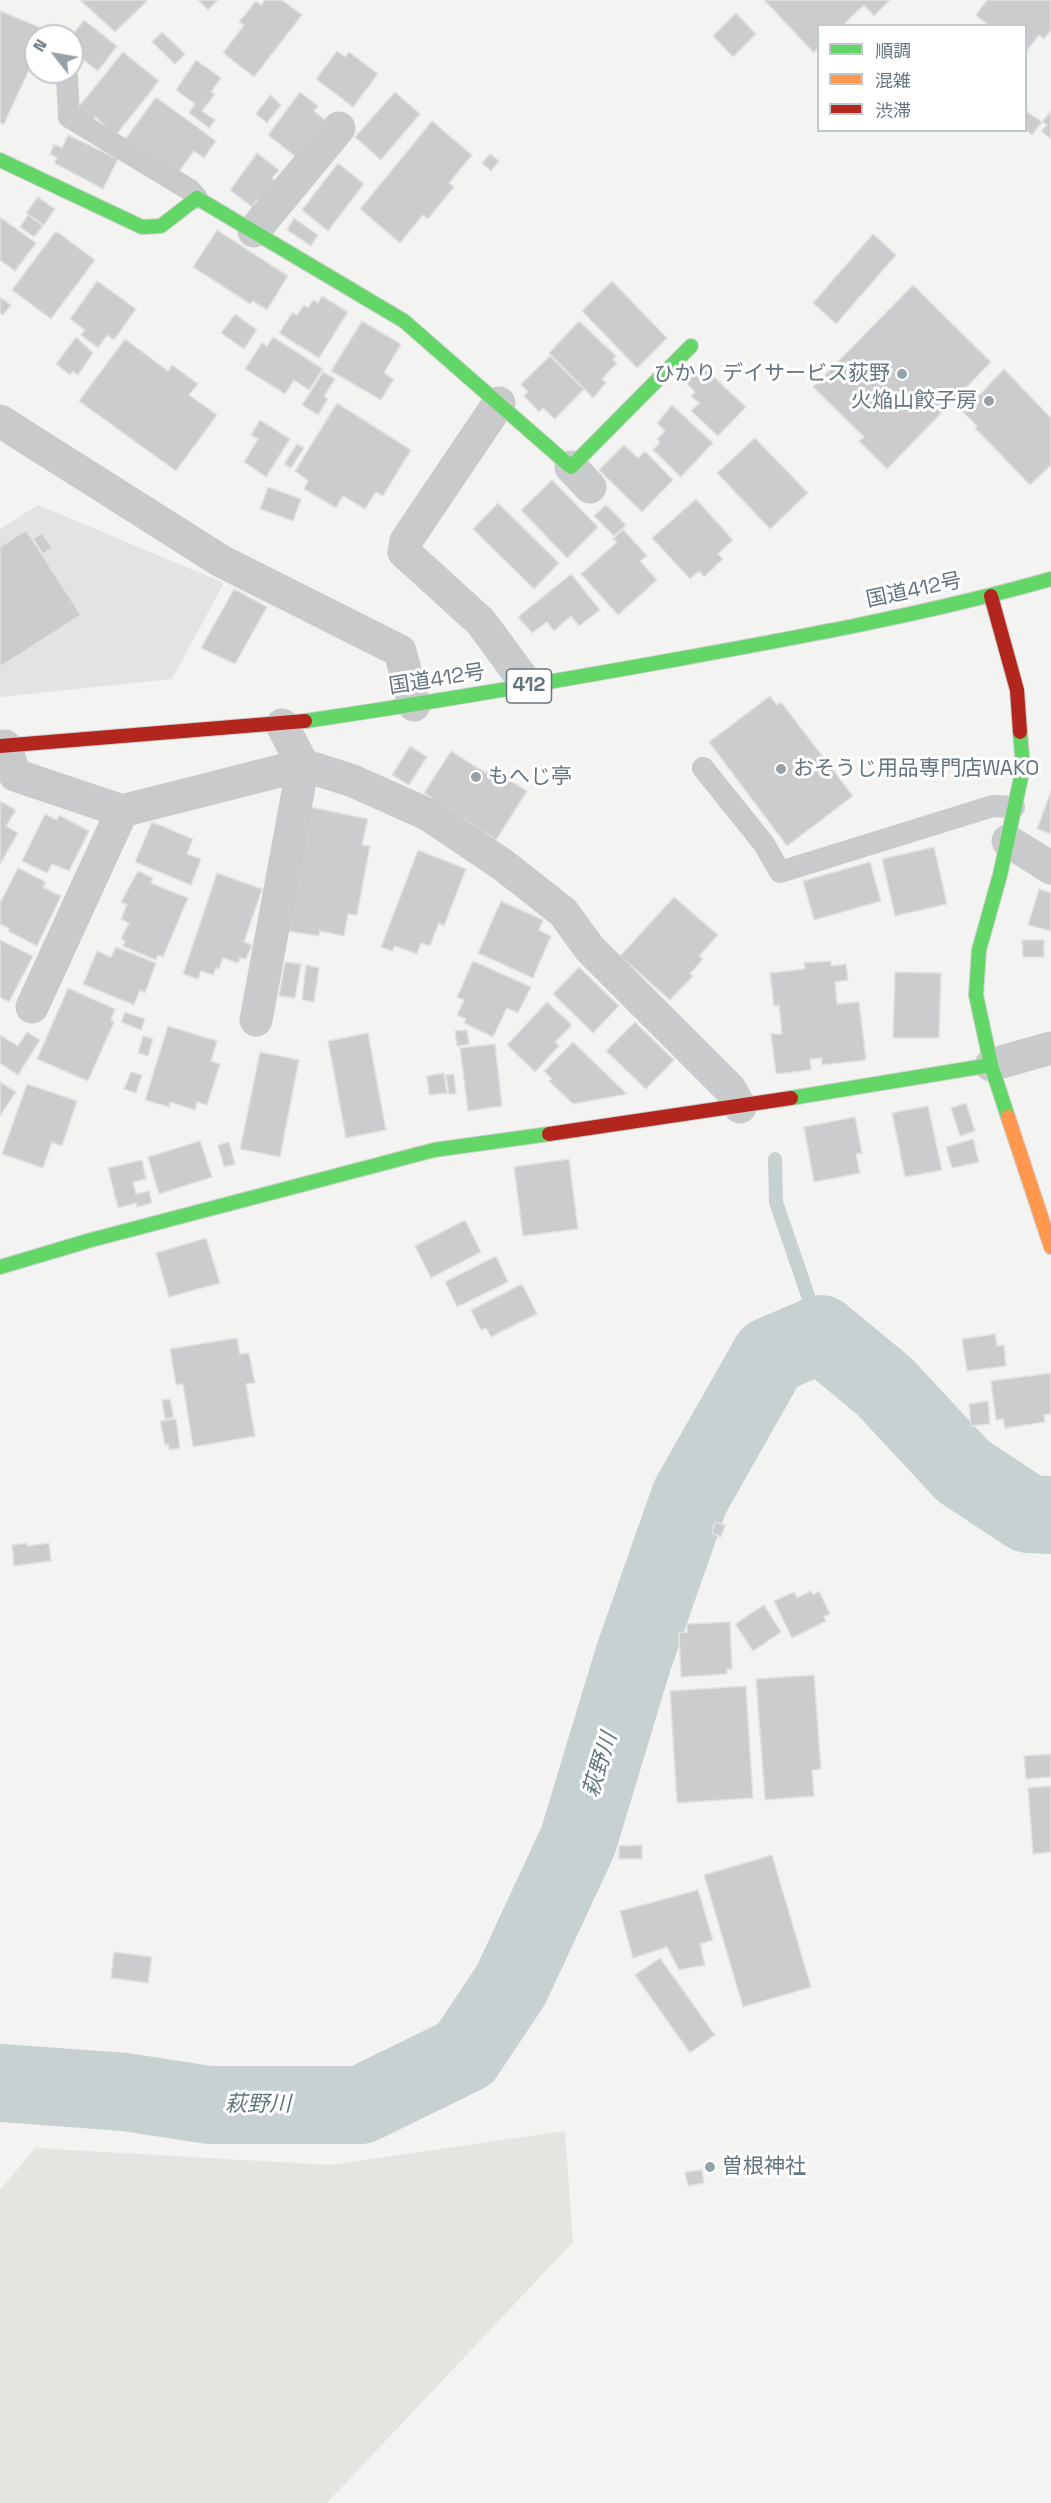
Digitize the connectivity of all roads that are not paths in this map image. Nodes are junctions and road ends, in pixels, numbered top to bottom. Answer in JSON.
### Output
{"nodes":[{"id":1,"x":67,"y":84,"type":"edge"},
{"id":2,"x":339,"y":128,"type":"dead end"},
{"id":3,"x":0,"y":160,"type":"edge"},
{"id":4,"x":198,"y":198,"type":"junction"},
{"id":5,"x":254,"y":231,"type":"junction"},
{"id":6,"x":691,"y":346,"type":"dead end"},
{"id":7,"x":499,"y":403,"type":"junction"},
{"id":8,"x":0,"y":421,"type":"edge"},
{"id":9,"x":1051,"y":579,"type":"edge"},
{"id":10,"x":991,"y":596,"type":"junction"},
{"id":11,"x":528,"y":686,"type":"junction"},
{"id":12,"x":414,"y":705,"type":"junction"},
{"id":13,"x":282,"y":724,"type":"junction"},
{"id":14,"x":3,"y":746,"type":"edge"},
{"id":15,"x":303,"y":765,"type":"junction"},
{"id":16,"x":703,"y":768,"type":"dead end"},
{"id":17,"x":1014,"y":807,"type":"junction"},
{"id":18,"x":122,"y":811,"type":"junction"},
{"id":19,"x":1008,"y":841,"type":"junction"},
{"id":20,"x":1051,"y":867,"type":"edge"},
{"id":21,"x":33,"y":1007,"type":"dead end"},
{"id":22,"x":256,"y":1020,"type":"dead end"},
{"id":23,"x":1051,"y":1048,"type":"edge"},
{"id":24,"x":991,"y":1065,"type":"junction"},
{"id":25,"x":740,"y":1107,"type":"junction"},
{"id":26,"x":1051,"y":1247,"type":"edge"},
{"id":27,"x":0,"y":1267,"type":"edge"}],
"edges":[{"from":1,"to":4,"type":"lane"},
{"from":2,"to":5,"type":"street"},
{"from":3,"to":4,"type":"main road"},
{"from":4,"to":5,"type":"main road"},
{"from":5,"to":7,"type":"main road"},
{"from":6,"to":7,"type":"main road"},
{"from":7,"to":11,"type":"street"},
{"from":8,"to":12,"type":"street"},
{"from":9,"to":10,"type":"main road","name":"国道412号","number":"412"},
{"from":10,"to":11,"type":"main road","name":"国道412号","number":"412"},
{"from":10,"to":17,"type":"main road"},
{"from":11,"to":12,"type":"main road","name":"国道412号","number":"412"},
{"from":12,"to":13,"type":"main road","name":"国道412号","number":"412"},
{"from":13,"to":14,"type":"main road","name":"国道412号","number":"412"},
{"from":13,"to":15,"type":"street"},
{"from":14,"to":18,"type":"street"},
{"from":15,"to":18,"type":"street"},
{"from":15,"to":22,"type":"street"},
{"from":15,"to":25,"type":"street"},
{"from":16,"to":17,"type":"lane"},
{"from":17,"to":19,"type":"main road"},
{"from":18,"to":21,"type":"street"},
{"from":19,"to":20,"type":"street"},
{"from":19,"to":24,"type":"main road"},
{"from":23,"to":24,"type":"street"},
{"from":24,"to":25,"type":"main road"},
{"from":24,"to":26,"type":"main road"},
{"from":25,"to":27,"type":"main road"}]}
